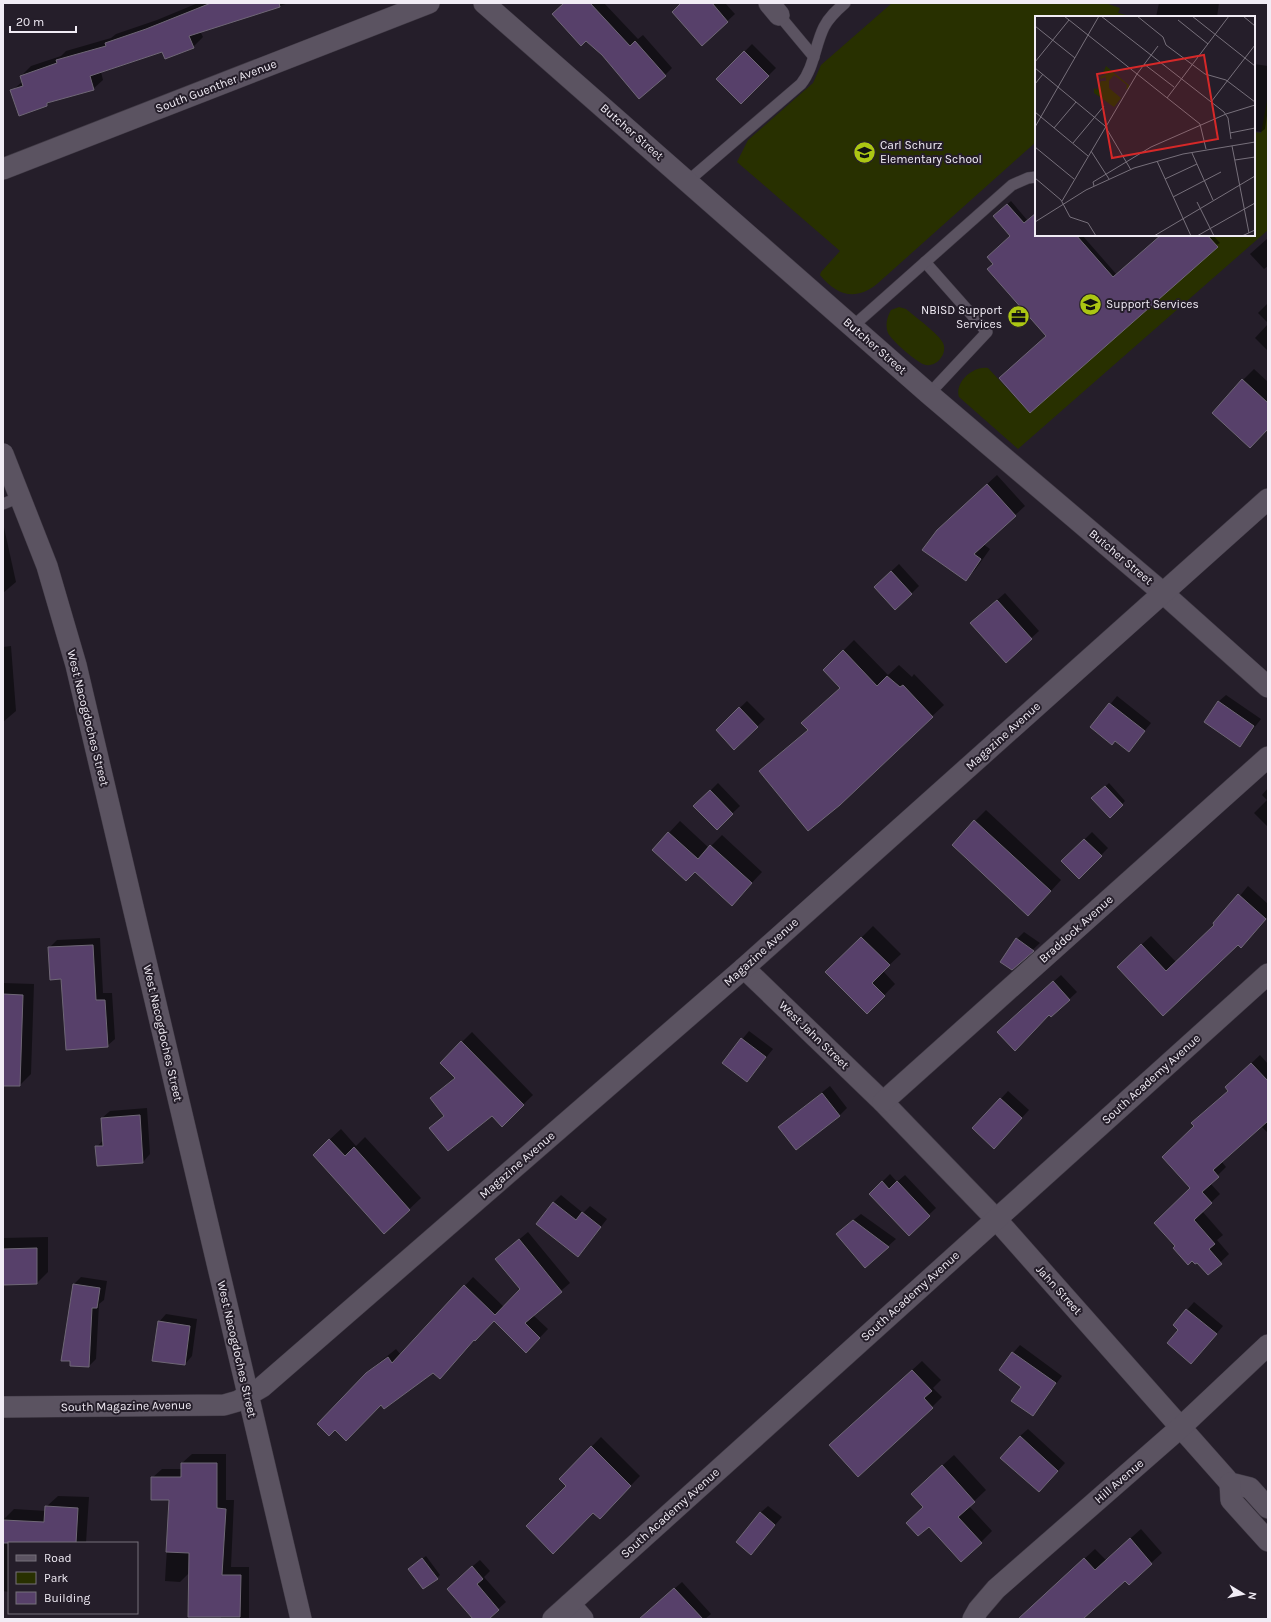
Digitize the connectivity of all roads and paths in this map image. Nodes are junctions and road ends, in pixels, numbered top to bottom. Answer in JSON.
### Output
{"nodes":[{"id":1,"x":429,"y":3,"type":"edge"},
{"id":2,"x":484,"y":3,"type":"edge"},
{"id":3,"x":845,"y":3,"type":"edge"},
{"id":4,"x":774,"y":9,"type":"edge"},
{"id":5,"x":814,"y":57,"type":"junction"},
{"id":6,"x":3,"y":169,"type":"edge"},
{"id":7,"x":1035,"y":177,"type":"edge"},
{"id":8,"x":688,"y":181,"type":"junction"},
{"id":9,"x":925,"y":262,"type":"junction"},
{"id":10,"x":852,"y":327,"type":"junction"},
{"id":11,"x":929,"y":394,"type":"junction"},
{"id":12,"x":3,"y":454,"type":"edge"},
{"id":13,"x":1268,"y":499,"type":"edge"},
{"id":14,"x":12,"y":500,"type":"edge"},
{"id":15,"x":1163,"y":593,"type":"junction"},
{"id":16,"x":1268,"y":687,"type":"edge"},
{"id":17,"x":1268,"y":757,"type":"edge"},
{"id":18,"x":744,"y":968,"type":"junction"},
{"id":19,"x":1268,"y":974,"type":"edge"},
{"id":20,"x":883,"y":1102,"type":"junction"},
{"id":21,"x":995,"y":1218,"type":"junction"},
{"id":22,"x":1268,"y":1345,"type":"edge"},
{"id":23,"x":248,"y":1396,"type":"junction"},
{"id":24,"x":3,"y":1407,"type":"edge"},
{"id":25,"x":1181,"y":1427,"type":"junction"},
{"id":26,"x":1230,"y":1483,"type":"junction"},
{"id":27,"x":1268,"y":1508,"type":"edge"},
{"id":28,"x":1268,"y":1541,"type":"edge"},
{"id":29,"x":576,"y":1611,"type":"edge"},
{"id":30,"x":301,"y":1619,"type":"edge"},
{"id":31,"x":553,"y":1619,"type":"edge"},
{"id":32,"x":973,"y":1619,"type":"edge"}],
"edges":[{"from":1,"to":6,"type":"street","name":"South Guenther Avenue"},
{"from":2,"to":8,"type":"street","name":"Butcher Street"},
{"from":3,"to":5,"type":"lane"},
{"from":4,"to":5,"type":"lane"},
{"from":5,"to":8,"type":"lane"},
{"from":7,"to":9,"type":"lane"},
{"from":8,"to":10,"type":"street","name":"Butcher Street"},
{"from":9,"to":10,"type":"lane"},
{"from":9,"to":11,"type":"lane"},
{"from":10,"to":11,"type":"street","name":"Butcher Street"},
{"from":11,"to":15,"type":"street","name":"Butcher Street"},
{"from":12,"to":14,"type":"street","name":"West Nacogdoches Street"},
{"from":13,"to":15,"type":"street","name":"Magazine Avenue"},
{"from":14,"to":23,"type":"street","name":"West Nacogdoches Street"},
{"from":15,"to":16,"type":"street","name":"Butcher Street"},
{"from":15,"to":18,"type":"street","name":"Magazine Avenue"},
{"from":17,"to":20,"type":"street","name":"Braddock Avenue"},
{"from":18,"to":20,"type":"street","name":"West Jahn Street"},
{"from":18,"to":23,"type":"street","name":"Magazine Avenue"},
{"from":19,"to":21,"type":"street","name":"South Academy Avenue"},
{"from":20,"to":21,"type":"street","name":"Jahn Street"},
{"from":21,"to":25,"type":"street","name":"Jahn Street"},
{"from":21,"to":29,"type":"street","name":"South Academy Avenue"},
{"from":22,"to":25,"type":"street","name":"Hill Avenue"},
{"from":23,"to":24,"type":"street","name":"South Magazine Avenue"},
{"from":23,"to":30,"type":"street","name":"West Nacogdoches Street"},
{"from":25,"to":26,"type":"street","name":"Jahn Street"},
{"from":25,"to":32,"type":"street","name":"Hill Avenue"},
{"from":26,"to":27,"type":"street"},
{"from":26,"to":28,"type":"street"},
{"from":29,"to":31,"type":"street","name":"South Academy Avenue"}]}
